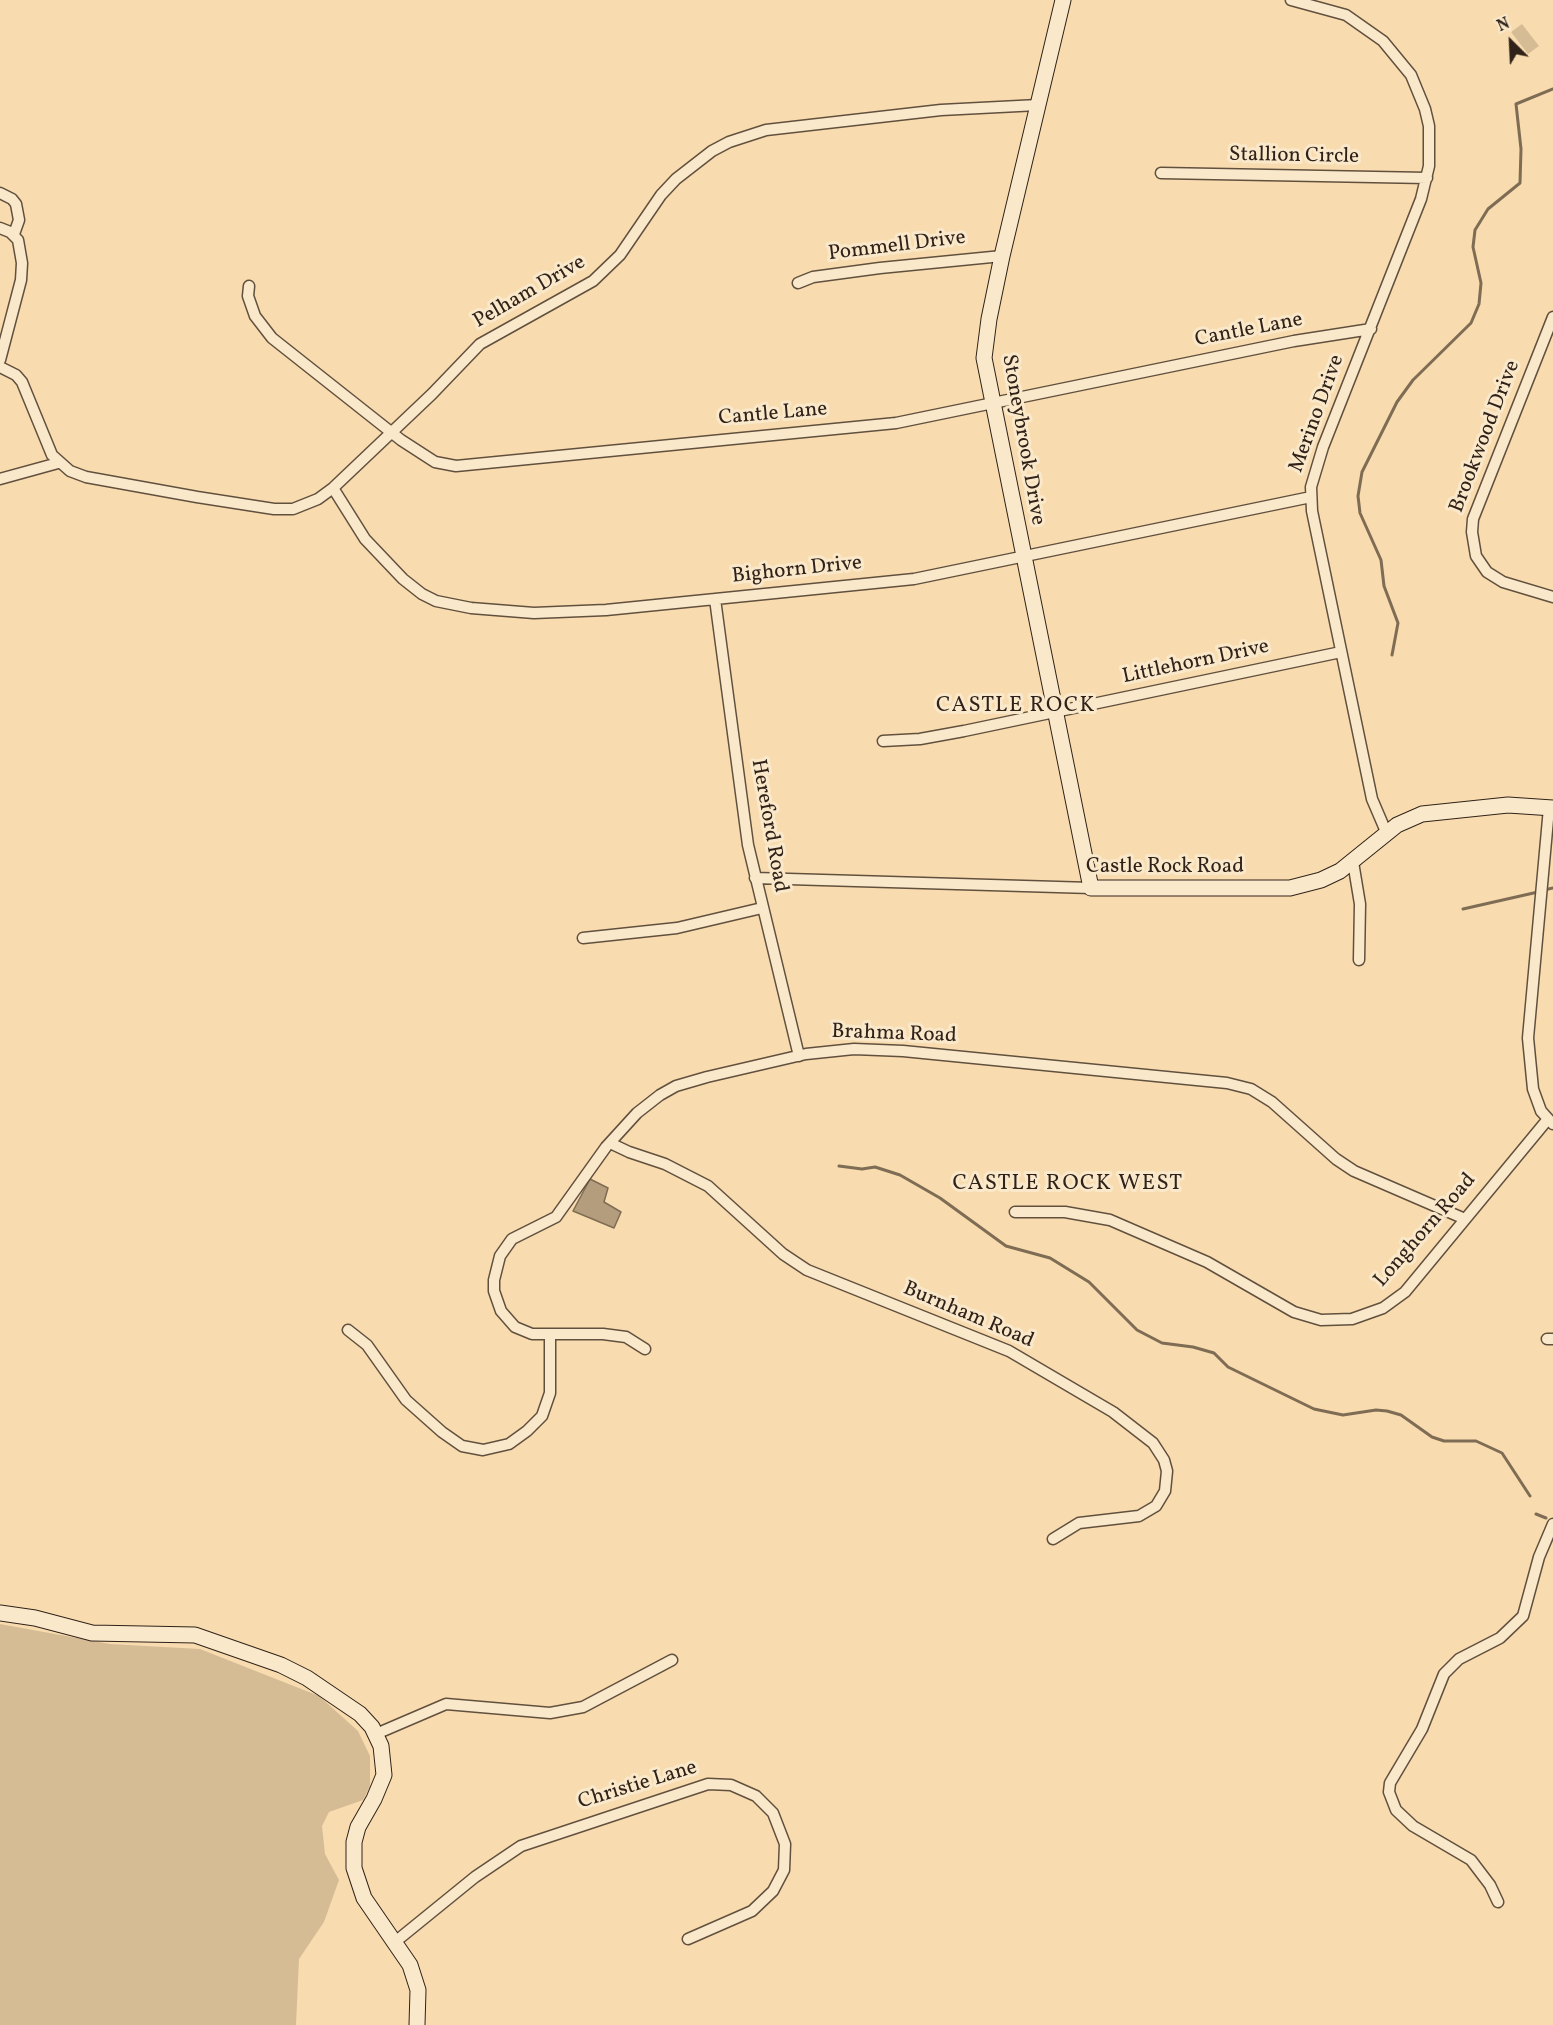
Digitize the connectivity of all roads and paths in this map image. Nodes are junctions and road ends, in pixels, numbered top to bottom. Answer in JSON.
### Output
{"nodes":[{"id":1,"x":1063,"y":0,"type":"edge"},
{"id":2,"x":1291,"y":0,"type":"edge"},
{"id":3,"x":1038,"y":105,"type":"junction"},
{"id":4,"x":1161,"y":173,"type":"dead end"},
{"id":5,"x":1427,"y":178,"type":"junction"},
{"id":6,"x":0,"y":193,"type":"edge"},
{"id":7,"x":0,"y":228,"type":"edge"},
{"id":8,"x":14,"y":234,"type":"junction"},
{"id":9,"x":1002,"y":256,"type":"junction"},
{"id":10,"x":798,"y":283,"type":"dead end"},
{"id":11,"x":249,"y":286,"type":"dead end"},
{"id":12,"x":1553,"y":317,"type":"edge"},
{"id":13,"x":1371,"y":329,"type":"junction"},
{"id":14,"x":0,"y":360,"type":"edge"},
{"id":15,"x":0,"y":367,"type":"edge"},
{"id":16,"x":992,"y":405,"type":"junction"},
{"id":17,"x":392,"y":433,"type":"junction"},
{"id":18,"x":58,"y":463,"type":"junction"},
{"id":19,"x":0,"y":479,"type":"edge"},
{"id":20,"x":333,"y":488,"type":"junction"},
{"id":21,"x":1311,"y":497,"type":"junction"},
{"id":22,"x":1023,"y":557,"type":"junction"},
{"id":23,"x":1553,"y":597,"type":"edge"},
{"id":24,"x":715,"y":599,"type":"junction"},
{"id":25,"x":1341,"y":652,"type":"junction"},
{"id":26,"x":1055,"y":712,"type":"junction"},
{"id":27,"x":883,"y":741,"type":"dead end"},
{"id":28,"x":1551,"y":808,"type":"edge"},
{"id":29,"x":1387,"y":834,"type":"junction"},
{"id":30,"x":1353,"y":862,"type":"junction"},
{"id":31,"x":755,"y":878,"type":"junction"},
{"id":32,"x":1092,"y":888,"type":"junction"},
{"id":33,"x":762,"y":908,"type":"junction"},
{"id":34,"x":583,"y":938,"type":"dead end"},
{"id":35,"x":1359,"y":960,"type":"dead end"},
{"id":36,"x":799,"y":1056,"type":"junction"},
{"id":37,"x":1550,"y":1121,"type":"edge"},
{"id":38,"x":610,"y":1143,"type":"junction"},
{"id":39,"x":1015,"y":1212,"type":"dead end"},
{"id":40,"x":1465,"y":1219,"type":"junction"},
{"id":41,"x":348,"y":1330,"type":"dead end"},
{"id":42,"x":550,"y":1335,"type":"junction"},
{"id":43,"x":645,"y":1349,"type":"dead end"},
{"id":44,"x":1553,"y":1524,"type":"edge"},
{"id":45,"x":1053,"y":1539,"type":"dead end"},
{"id":46,"x":0,"y":1613,"type":"edge"},
{"id":47,"x":672,"y":1660,"type":"dead end"},
{"id":48,"x":376,"y":1734,"type":"junction"},
{"id":49,"x":1498,"y":1902,"type":"dead end"},
{"id":50,"x":688,"y":1939,"type":"dead end"},
{"id":51,"x":395,"y":1942,"type":"junction"},
{"id":52,"x":417,"y":2025,"type":"edge"}],
"edges":[{"from":1,"to":3,"type":"street","name":"Stoneybrook Drive"},
{"from":2,"to":5,"type":"street","name":"Merino Drive"},
{"from":3,"to":9,"type":"street","name":"Stoneybrook Drive"},
{"from":3,"to":17,"type":"street","name":"Pelham Drive"},
{"from":4,"to":5,"type":"street","name":"Stallion Circle"},
{"from":5,"to":13,"type":"street","name":"Merino Drive"},
{"from":6,"to":8,"type":"street"},
{"from":7,"to":8,"type":"street"},
{"from":8,"to":14,"type":"street"},
{"from":9,"to":10,"type":"street","name":"Pommell Drive"},
{"from":9,"to":16,"type":"street","name":"Stoneybrook Drive"},
{"from":11,"to":17,"type":"street","name":"Cantle Lane"},
{"from":12,"to":23,"type":"street","name":"Brookwood Drive"},
{"from":13,"to":16,"type":"street","name":"Cantle Lane"},
{"from":13,"to":21,"type":"street","name":"Merino Drive"},
{"from":15,"to":18,"type":"street"},
{"from":16,"to":17,"type":"street","name":"Cantle Lane"},
{"from":16,"to":22,"type":"street","name":"Stoneybrook Drive"},
{"from":17,"to":20,"type":"street","name":"Pelham Drive"},
{"from":18,"to":19,"type":"street"},
{"from":18,"to":20,"type":"street","name":"Pelham Drive"},
{"from":20,"to":24,"type":"street","name":"Bighorn Drive"},
{"from":21,"to":22,"type":"street","name":"Bighorn Drive"},
{"from":21,"to":25,"type":"street","name":"Merino Drive"},
{"from":22,"to":24,"type":"street","name":"Bighorn Drive"},
{"from":22,"to":26,"type":"street","name":"Stoneybrook Drive"},
{"from":24,"to":31,"type":"street","name":"Hereford Road"},
{"from":25,"to":26,"type":"street","name":"Littlehorn Drive"},
{"from":25,"to":29,"type":"street","name":"Merino Drive"},
{"from":26,"to":27,"type":"street","name":"Littlehorn Drive"},
{"from":26,"to":32,"type":"street","name":"Stoneybrook Drive"},
{"from":28,"to":29,"type":"street","name":"Castle Rock Road"},
{"from":28,"to":37,"type":"street","name":"Longhorn Road"},
{"from":29,"to":30,"type":"street","name":"Castle Rock Road"},
{"from":30,"to":32,"type":"street","name":"Castle Rock Road"},
{"from":30,"to":35,"type":"street"},
{"from":31,"to":32,"type":"street","name":"Castle Rock Road"},
{"from":31,"to":33,"type":"street","name":"Hereford Road"},
{"from":33,"to":34,"type":"street"},
{"from":33,"to":36,"type":"street","name":"Hereford Road"},
{"from":36,"to":38,"type":"street","name":"Brahma Road"},
{"from":36,"to":40,"type":"street","name":"Brahma Road"},
{"from":37,"to":40,"type":"street","name":"Longhorn Road"},
{"from":38,"to":42,"type":"street","name":"Brahma Road"},
{"from":38,"to":45,"type":"street","name":"Burnham Road"},
{"from":39,"to":40,"type":"street","name":"Longhorn Road"},
{"from":41,"to":42,"type":"street"},
{"from":42,"to":43,"type":"street","name":"Brahma Road"},
{"from":44,"to":49,"type":"street"},
{"from":46,"to":48,"type":"street"},
{"from":47,"to":48,"type":"street"},
{"from":48,"to":51,"type":"street"},
{"from":50,"to":51,"type":"street","name":"Christie Lane"},
{"from":51,"to":52,"type":"street"}]}
